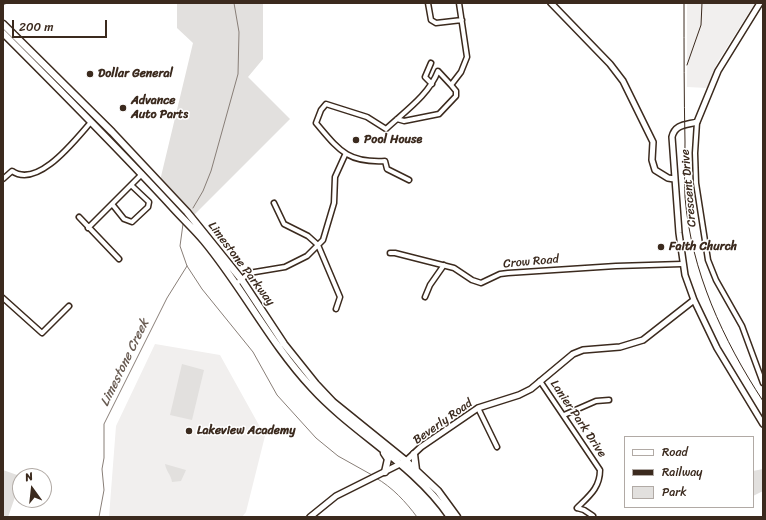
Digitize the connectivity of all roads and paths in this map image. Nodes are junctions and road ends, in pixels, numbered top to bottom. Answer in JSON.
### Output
{"nodes":[{"id":1,"x":428,"y":3,"type":"edge"},
{"id":2,"x":459,"y":3,"type":"edge"},
{"id":3,"x":551,"y":3,"type":"edge"},
{"id":4,"x":760,"y":3,"type":"edge"},
{"id":5,"x":462,"y":20,"type":"junction"},
{"id":6,"x":3,"y":24,"type":"edge"},
{"id":7,"x":3,"y":33,"type":"edge"},
{"id":8,"x":41,"y":61,"type":"junction"},
{"id":9,"x":431,"y":63,"type":"dead end"},
{"id":10,"x":36,"y":66,"type":"junction"},
{"id":11,"x":452,"y":83,"type":"junction"},
{"id":12,"x":432,"y":84,"type":"junction"},
{"id":13,"x":397,"y":119,"type":"junction"},
{"id":14,"x":91,"y":122,"type":"junction"},
{"id":15,"x":698,"y":122,"type":"junction"},
{"id":16,"x":346,"y":155,"type":"junction"},
{"id":17,"x":148,"y":169,"type":"junction"},
{"id":18,"x":142,"y":174,"type":"junction"},
{"id":19,"x":3,"y":179,"type":"edge"},
{"id":20,"x":674,"y":179,"type":"junction"},
{"id":21,"x":409,"y":180,"type":"dead end"},
{"id":22,"x":131,"y":185,"type":"junction"},
{"id":23,"x":274,"y":203,"type":"dead end"},
{"id":24,"x":112,"y":204,"type":"junction"},
{"id":25,"x":79,"y":217,"type":"dead end"},
{"id":26,"x":88,"y":228,"type":"junction"},
{"id":27,"x":318,"y":245,"type":"junction"},
{"id":28,"x":390,"y":253,"type":"dead end"},
{"id":29,"x":119,"y":258,"type":"dead end"},
{"id":30,"x":682,"y":264,"type":"junction"},
{"id":31,"x":444,"y":265,"type":"junction"},
{"id":32,"x":241,"y":279,"type":"junction"},
{"id":33,"x":236,"y":284,"type":"junction"},
{"id":34,"x":425,"y":297,"type":"dead end"},
{"id":35,"x":3,"y":298,"type":"edge"},
{"id":36,"x":694,"y":300,"type":"junction"},
{"id":37,"x":69,"y":306,"type":"dead end"},
{"id":38,"x":336,"y":309,"type":"dead end"},
{"id":39,"x":540,"y":381,"type":"junction"},
{"id":40,"x":763,"y":383,"type":"edge"},
{"id":41,"x":609,"y":400,"type":"dead end"},
{"id":42,"x":478,"y":408,"type":"junction"},
{"id":43,"x":564,"y":415,"type":"junction"},
{"id":44,"x":763,"y":424,"type":"edge"},
{"id":45,"x":497,"y":447,"type":"dead end"},
{"id":46,"x":382,"y":450,"type":"junction"},
{"id":47,"x":414,"y":454,"type":"junction"},
{"id":48,"x":403,"y":463,"type":"junction"},
{"id":49,"x":385,"y":472,"type":"junction"},
{"id":50,"x":417,"y":472,"type":"junction"},
{"id":51,"x":593,"y":516,"type":"dead end"},
{"id":52,"x":310,"y":517,"type":"edge"},
{"id":53,"x":450,"y":517,"type":"edge"},
{"id":54,"x":457,"y":517,"type":"edge"}],
"edges":[{"from":1,"to":5,"type":"street"},
{"from":2,"to":5,"type":"street"},
{"from":3,"to":20,"type":"street"},
{"from":4,"to":15,"type":"street"},
{"from":5,"to":11,"type":"street"},
{"from":6,"to":8,"type":"main road","name":"Limestone Parkway"},
{"from":7,"to":10,"type":"main road","name":"Limestone Parkway"},
{"from":8,"to":10,"type":"main road"},
{"from":8,"to":17,"type":"main road","name":"Limestone Parkway"},
{"from":9,"to":12,"type":"street"},
{"from":10,"to":14,"type":"main road","name":"Limestone Parkway"},
{"from":11,"to":12,"type":"street"},
{"from":11,"to":13,"type":"street"},
{"from":12,"to":13,"type":"street"},
{"from":13,"to":16,"type":"street"},
{"from":14,"to":18,"type":"main road","name":"Limestone Parkway"},
{"from":14,"to":19,"type":"street"},
{"from":15,"to":20,"type":"street"},
{"from":15,"to":40,"type":"street","name":"Crescent Drive"},
{"from":16,"to":21,"type":"street"},
{"from":16,"to":27,"type":"street"},
{"from":17,"to":18,"type":"main road"},
{"from":17,"to":32,"type":"main road","name":"Limestone Parkway"},
{"from":18,"to":22,"type":"street"},
{"from":18,"to":33,"type":"main road","name":"Limestone Parkway"},
{"from":20,"to":30,"type":"street"},
{"from":22,"to":24,"type":"street"},
{"from":22,"to":24,"type":"street"},
{"from":23,"to":27,"type":"street"},
{"from":24,"to":26,"type":"street"},
{"from":25,"to":26,"type":"street"},
{"from":26,"to":29,"type":"street"},
{"from":27,"to":32,"type":"street"},
{"from":27,"to":38,"type":"street"},
{"from":28,"to":31,"type":"street","name":"Crow Road"},
{"from":30,"to":31,"type":"street","name":"Crow Road"},
{"from":30,"to":36,"type":"street"},
{"from":31,"to":34,"type":"street"},
{"from":32,"to":33,"type":"street"},
{"from":32,"to":48,"type":"main road","name":"Limestone Parkway"},
{"from":33,"to":46,"type":"main road","name":"Limestone Parkway"},
{"from":35,"to":37,"type":"street"},
{"from":36,"to":39,"type":"street","name":"Beverly Road"},
{"from":36,"to":44,"type":"street"},
{"from":39,"to":42,"type":"street","name":"Beverly Road"},
{"from":39,"to":43,"type":"street","name":"Lanier Park Drive"},
{"from":41,"to":43,"type":"street"},
{"from":42,"to":45,"type":"street"},
{"from":42,"to":47,"type":"street","name":"Beverly Road"},
{"from":43,"to":51,"type":"street","name":"Lanier Park Drive"},
{"from":46,"to":48,"type":"main road","name":"Limestone Parkway"},
{"from":46,"to":49,"type":"main road"},
{"from":47,"to":48,"type":"street","name":"Beverly Road"},
{"from":47,"to":50,"type":"main road"},
{"from":48,"to":49,"type":"street","name":"Beverly Road"},
{"from":48,"to":50,"type":"main road","name":"Limestone Parkway"},
{"from":48,"to":53,"type":"main road","name":"Limestone Parkway"},
{"from":49,"to":52,"type":"street","name":"Beverly Road"},
{"from":50,"to":54,"type":"main road","name":"Limestone Parkway"}]}
